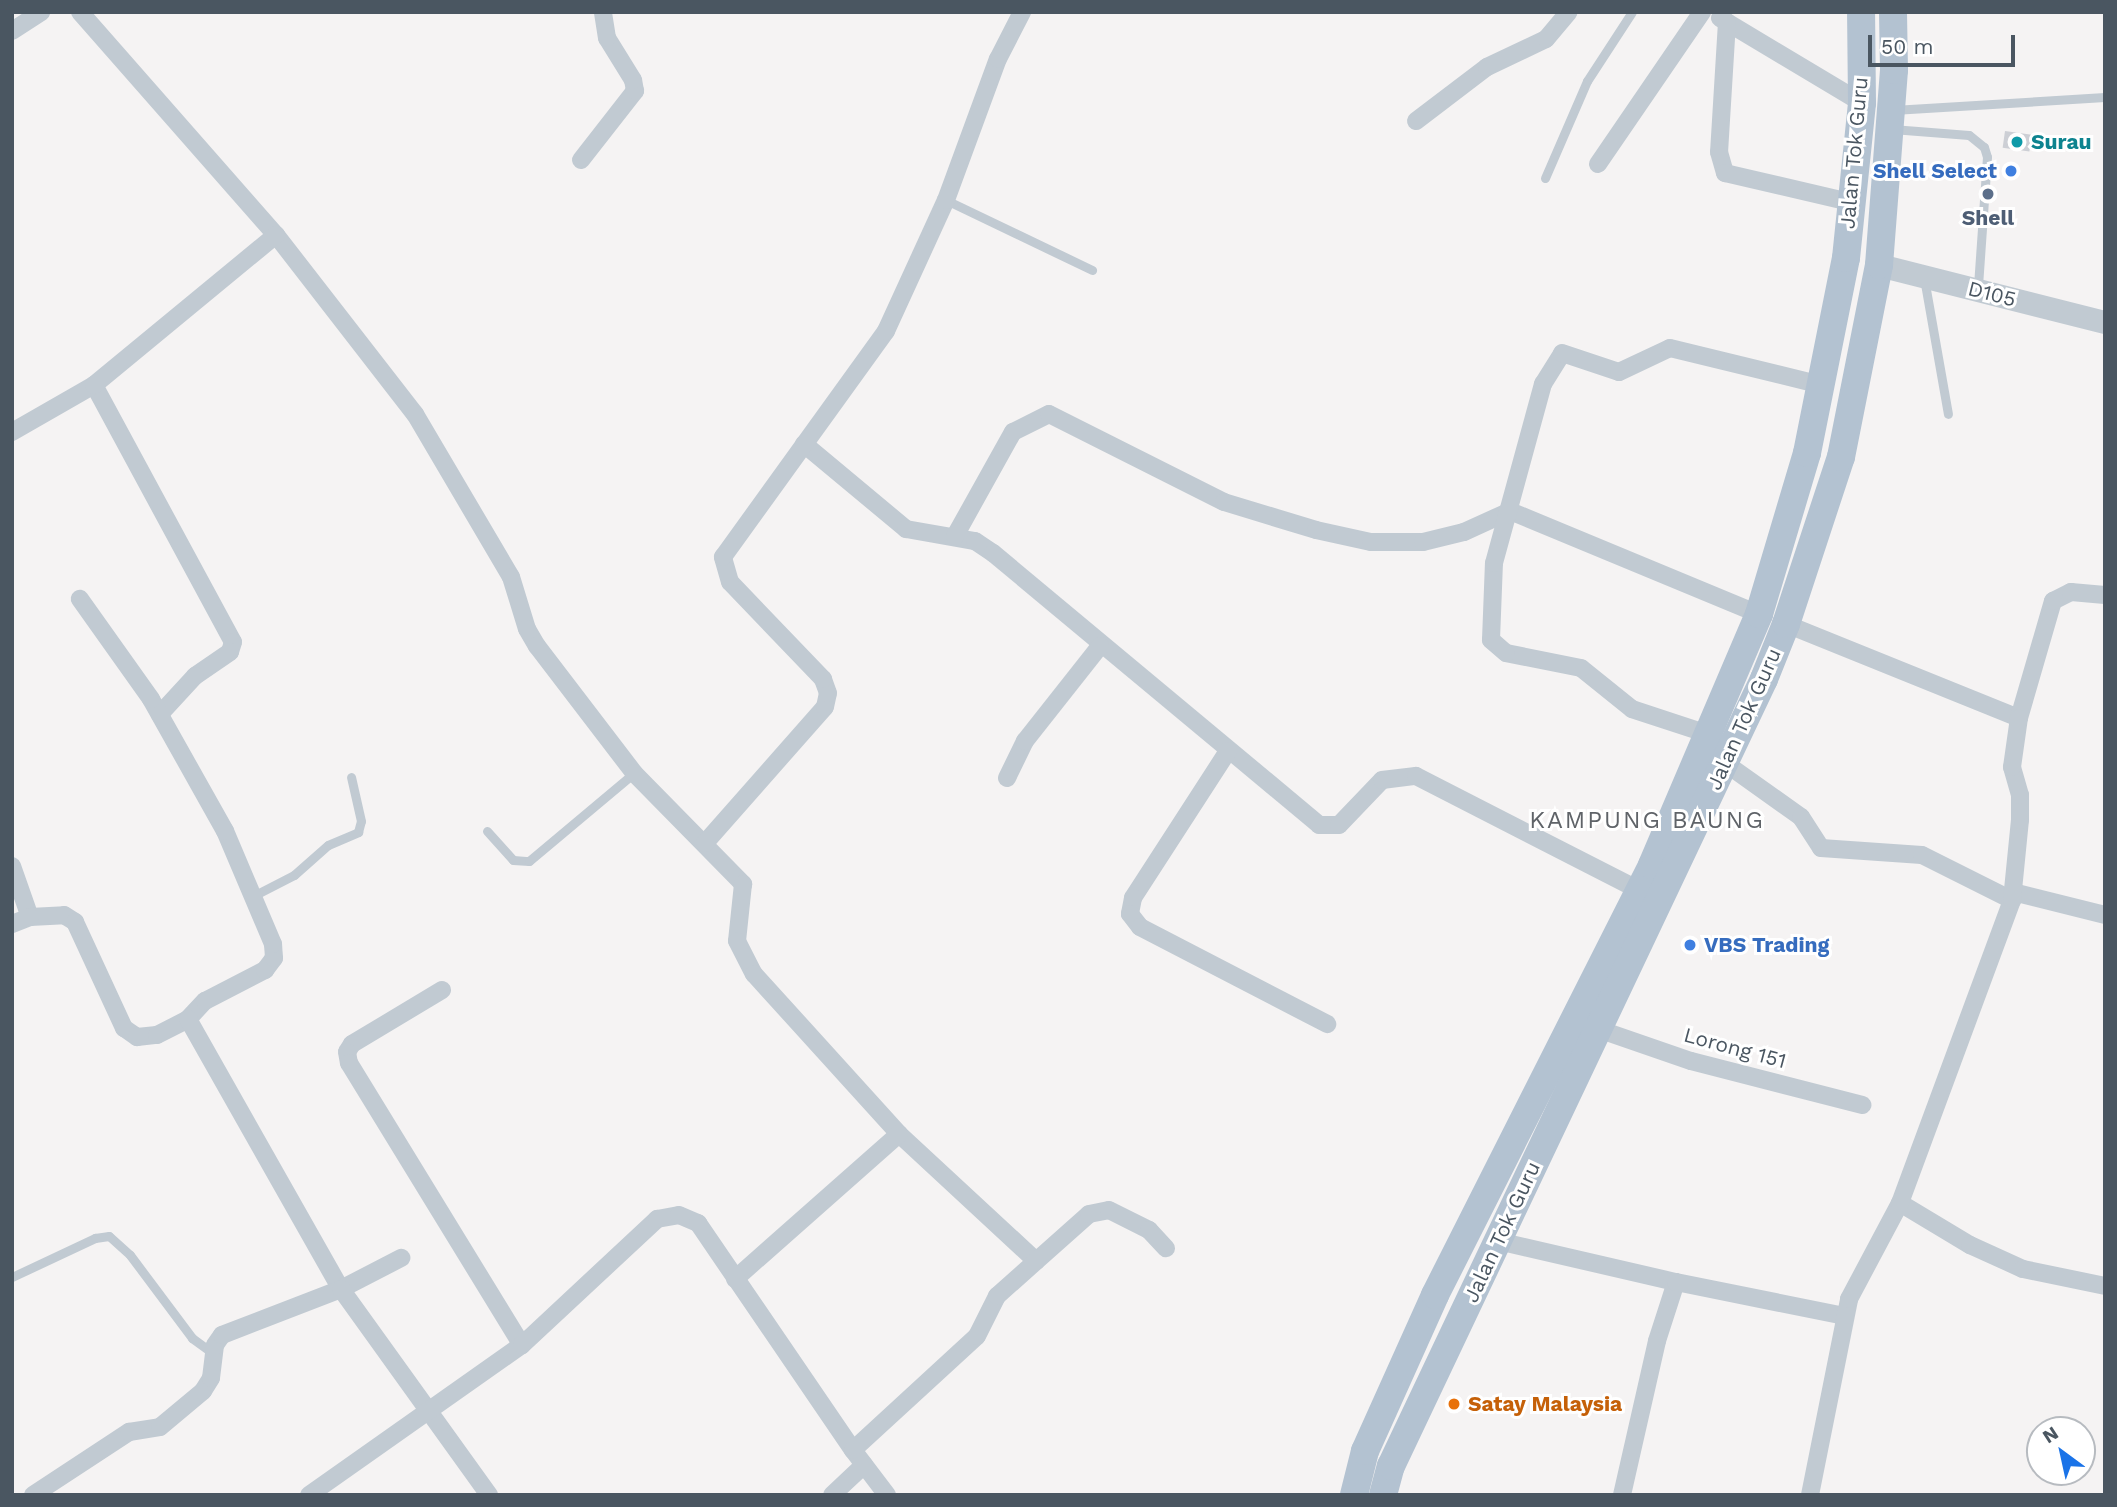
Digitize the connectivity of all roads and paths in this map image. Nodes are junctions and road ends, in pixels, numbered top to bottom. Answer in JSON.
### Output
{"nodes":[{"id":1,"x":41,"y":12,"type":"edge"},
{"id":2,"x":80,"y":12,"type":"edge"},
{"id":3,"x":603,"y":12,"type":"edge"},
{"id":4,"x":1022,"y":12,"type":"edge"},
{"id":5,"x":1569,"y":12,"type":"edge"},
{"id":6,"x":1632,"y":12,"type":"edge"},
{"id":7,"x":1702,"y":12,"type":"edge"},
{"id":8,"x":1861,"y":12,"type":"edge"},
{"id":9,"x":1876,"y":12,"type":"edge"},
{"id":10,"x":1893,"y":12,"type":"edge"},
{"id":11,"x":1719,"y":17,"type":"edge"},
{"id":12,"x":12,"y":31,"type":"edge"},
{"id":13,"x":1861,"y":55,"type":"junction"},
{"id":14,"x":2105,"y":97,"type":"edge"},
{"id":15,"x":1862,"y":103,"type":"junction"},
{"id":16,"x":1891,"y":119,"type":"junction"},
{"id":17,"x":1416,"y":121,"type":"dead end"},
{"id":18,"x":581,"y":160,"type":"dead end"},
{"id":19,"x":1598,"y":164,"type":"dead end"},
{"id":20,"x":1545,"y":178,"type":"dead end"},
{"id":21,"x":946,"y":200,"type":"junction"},
{"id":22,"x":1850,"y":202,"type":"junction"},
{"id":23,"x":276,"y":236,"type":"junction"},
{"id":24,"x":1879,"y":265,"type":"junction"},
{"id":25,"x":1092,"y":270,"type":"dead end"},
{"id":26,"x":1924,"y":277,"type":"junction"},
{"id":27,"x":1978,"y":290,"type":"junction"},
{"id":28,"x":2105,"y":322,"type":"edge"},
{"id":29,"x":94,"y":385,"type":"junction"},
{"id":30,"x":1822,"y":385,"type":"junction"},
{"id":31,"x":1948,"y":414,"type":"dead end"},
{"id":32,"x":12,"y":432,"type":"edge"},
{"id":33,"x":804,"y":444,"type":"junction"},
{"id":34,"x":1510,"y":511,"type":"junction"},
{"id":35,"x":955,"y":536,"type":"junction"},
{"id":36,"x":2105,"y":596,"type":"edge"},
{"id":37,"x":79,"y":599,"type":"dead end"},
{"id":38,"x":1759,"y":614,"type":"junction"},
{"id":39,"x":1786,"y":624,"type":"junction"},
{"id":40,"x":1100,"y":646,"type":"junction"},
{"id":41,"x":160,"y":714,"type":"junction"},
{"id":42,"x":2019,"y":718,"type":"junction"},
{"id":43,"x":1711,"y":735,"type":"junction"},
{"id":44,"x":1228,"y":751,"type":"junction"},
{"id":45,"x":1725,"y":763,"type":"junction"},
{"id":46,"x":634,"y":773,"type":"junction"},
{"id":47,"x":351,"y":777,"type":"dead end"},
{"id":48,"x":1007,"y":778,"type":"dead end"},
{"id":49,"x":487,"y":831,"type":"dead end"},
{"id":50,"x":705,"y":843,"type":"junction"},
{"id":51,"x":12,"y":866,"type":"edge"},
{"id":52,"x":1639,"y":890,"type":"junction"},
{"id":53,"x":253,"y":896,"type":"junction"},
{"id":54,"x":2012,"y":896,"type":"junction"},
{"id":55,"x":2105,"y":915,"type":"edge"},
{"id":56,"x":30,"y":917,"type":"junction"},
{"id":57,"x":12,"y":924,"type":"edge"},
{"id":58,"x":442,"y":990,"type":"dead end"},
{"id":59,"x":188,"y":1019,"type":"junction"},
{"id":60,"x":1327,"y":1024,"type":"dead end"},
{"id":61,"x":1598,"y":1029,"type":"junction"},
{"id":62,"x":1862,"y":1105,"type":"dead end"},
{"id":63,"x":899,"y":1134,"type":"junction"},
{"id":64,"x":1900,"y":1203,"type":"junction"},
{"id":65,"x":1498,"y":1241,"type":"junction"},
{"id":66,"x":1166,"y":1248,"type":"dead end"},
{"id":67,"x":401,"y":1258,"type":"dead end"},
{"id":68,"x":1036,"y":1261,"type":"junction"},
{"id":69,"x":12,"y":1277,"type":"edge"},
{"id":70,"x":735,"y":1279,"type":"junction"},
{"id":71,"x":1676,"y":1282,"type":"junction"},
{"id":72,"x":2105,"y":1286,"type":"edge"},
{"id":73,"x":341,"y":1289,"type":"junction"},
{"id":74,"x":1845,"y":1317,"type":"junction"},
{"id":75,"x":522,"y":1345,"type":"junction"},
{"id":76,"x":213,"y":1353,"type":"junction"},
{"id":77,"x":427,"y":1412,"type":"junction"},
{"id":78,"x":853,"y":1450,"type":"junction"},
{"id":79,"x":864,"y":1465,"type":"junction"},
{"id":80,"x":33,"y":1495,"type":"edge"},
{"id":81,"x":309,"y":1495,"type":"edge"},
{"id":82,"x":489,"y":1495,"type":"edge"},
{"id":83,"x":832,"y":1495,"type":"edge"},
{"id":84,"x":887,"y":1495,"type":"edge"},
{"id":85,"x":1354,"y":1495,"type":"edge"},
{"id":86,"x":1383,"y":1495,"type":"edge"},
{"id":87,"x":1622,"y":1495,"type":"edge"},
{"id":88,"x":1810,"y":1495,"type":"edge"}],
"edges":[{"from":1,"to":12,"type":"street"},
{"from":2,"to":23,"type":"street"},
{"from":3,"to":18,"type":"street"},
{"from":4,"to":21,"type":"street"},
{"from":5,"to":17,"type":"street"},
{"from":6,"to":20,"type":"lane"},
{"from":7,"to":19,"type":"street"},
{"from":8,"to":13,"type":"main road","name":"Jalan Tok Guru"},
{"from":9,"to":13,"type":"main road"},
{"from":10,"to":16,"type":"main road","name":"Jalan Tok Guru"},
{"from":11,"to":15,"type":"street"},
{"from":11,"to":22,"type":"street"},
{"from":13,"to":15,"type":"main road","name":"Jalan Tok Guru"},
{"from":14,"to":16,"type":"lane"},
{"from":15,"to":22,"type":"main road","name":"Jalan Tok Guru"},
{"from":16,"to":24,"type":"main road","name":"Jalan Tok Guru"},
{"from":16,"to":27,"type":"lane"},
{"from":21,"to":25,"type":"lane"},
{"from":21,"to":33,"type":"street"},
{"from":22,"to":30,"type":"main road","name":"Jalan Tok Guru"},
{"from":23,"to":29,"type":"street"},
{"from":23,"to":46,"type":"street"},
{"from":24,"to":26,"type":"street","name":"D105"},
{"from":24,"to":39,"type":"main road","name":"Jalan Tok Guru"},
{"from":26,"to":27,"type":"street","name":"D105"},
{"from":26,"to":31,"type":"lane"},
{"from":27,"to":28,"type":"street","name":"D105"},
{"from":29,"to":32,"type":"street"},
{"from":29,"to":41,"type":"street"},
{"from":30,"to":34,"type":"street"},
{"from":30,"to":38,"type":"main road","name":"Jalan Tok Guru"},
{"from":33,"to":35,"type":"street"},
{"from":33,"to":50,"type":"street"},
{"from":34,"to":35,"type":"street"},
{"from":34,"to":38,"type":"street"},
{"from":34,"to":43,"type":"street"},
{"from":35,"to":40,"type":"street"},
{"from":36,"to":42,"type":"street"},
{"from":37,"to":41,"type":"street"},
{"from":38,"to":43,"type":"main road","name":"Jalan Tok Guru"},
{"from":39,"to":42,"type":"street"},
{"from":39,"to":45,"type":"main road","name":"Jalan Tok Guru"},
{"from":40,"to":44,"type":"street"},
{"from":40,"to":48,"type":"street"},
{"from":41,"to":53,"type":"street"},
{"from":42,"to":54,"type":"street"},
{"from":43,"to":52,"type":"main road","name":"Jalan Tok Guru"},
{"from":44,"to":52,"type":"street"},
{"from":44,"to":60,"type":"street"},
{"from":45,"to":54,"type":"street"},
{"from":45,"to":61,"type":"main road","name":"Jalan Tok Guru"},
{"from":46,"to":49,"type":"lane"},
{"from":46,"to":50,"type":"street"},
{"from":47,"to":53,"type":"lane"},
{"from":50,"to":63,"type":"street"},
{"from":51,"to":56,"type":"street"},
{"from":52,"to":85,"type":"main road","name":"Jalan Tok Guru"},
{"from":53,"to":59,"type":"street"},
{"from":54,"to":55,"type":"street"},
{"from":54,"to":64,"type":"street"},
{"from":56,"to":57,"type":"street"},
{"from":56,"to":59,"type":"street"},
{"from":58,"to":75,"type":"street"},
{"from":59,"to":73,"type":"street"},
{"from":61,"to":62,"type":"street","name":"Lorong 151"},
{"from":61,"to":65,"type":"main road","name":"Jalan Tok Guru"},
{"from":63,"to":68,"type":"street"},
{"from":63,"to":70,"type":"street"},
{"from":64,"to":72,"type":"street"},
{"from":64,"to":74,"type":"street"},
{"from":65,"to":71,"type":"street"},
{"from":65,"to":86,"type":"main road","name":"Jalan Tok Guru"},
{"from":66,"to":68,"type":"street"},
{"from":67,"to":73,"type":"street"},
{"from":68,"to":78,"type":"street"},
{"from":69,"to":76,"type":"lane"},
{"from":70,"to":75,"type":"street"},
{"from":70,"to":78,"type":"street"},
{"from":71,"to":74,"type":"street"},
{"from":71,"to":87,"type":"street"},
{"from":73,"to":76,"type":"street"},
{"from":73,"to":77,"type":"street"},
{"from":74,"to":88,"type":"street"},
{"from":75,"to":77,"type":"street"},
{"from":76,"to":80,"type":"street"},
{"from":77,"to":81,"type":"street"},
{"from":77,"to":82,"type":"street"},
{"from":78,"to":79,"type":"street"},
{"from":79,"to":83,"type":"street"},
{"from":79,"to":84,"type":"street"}]}
